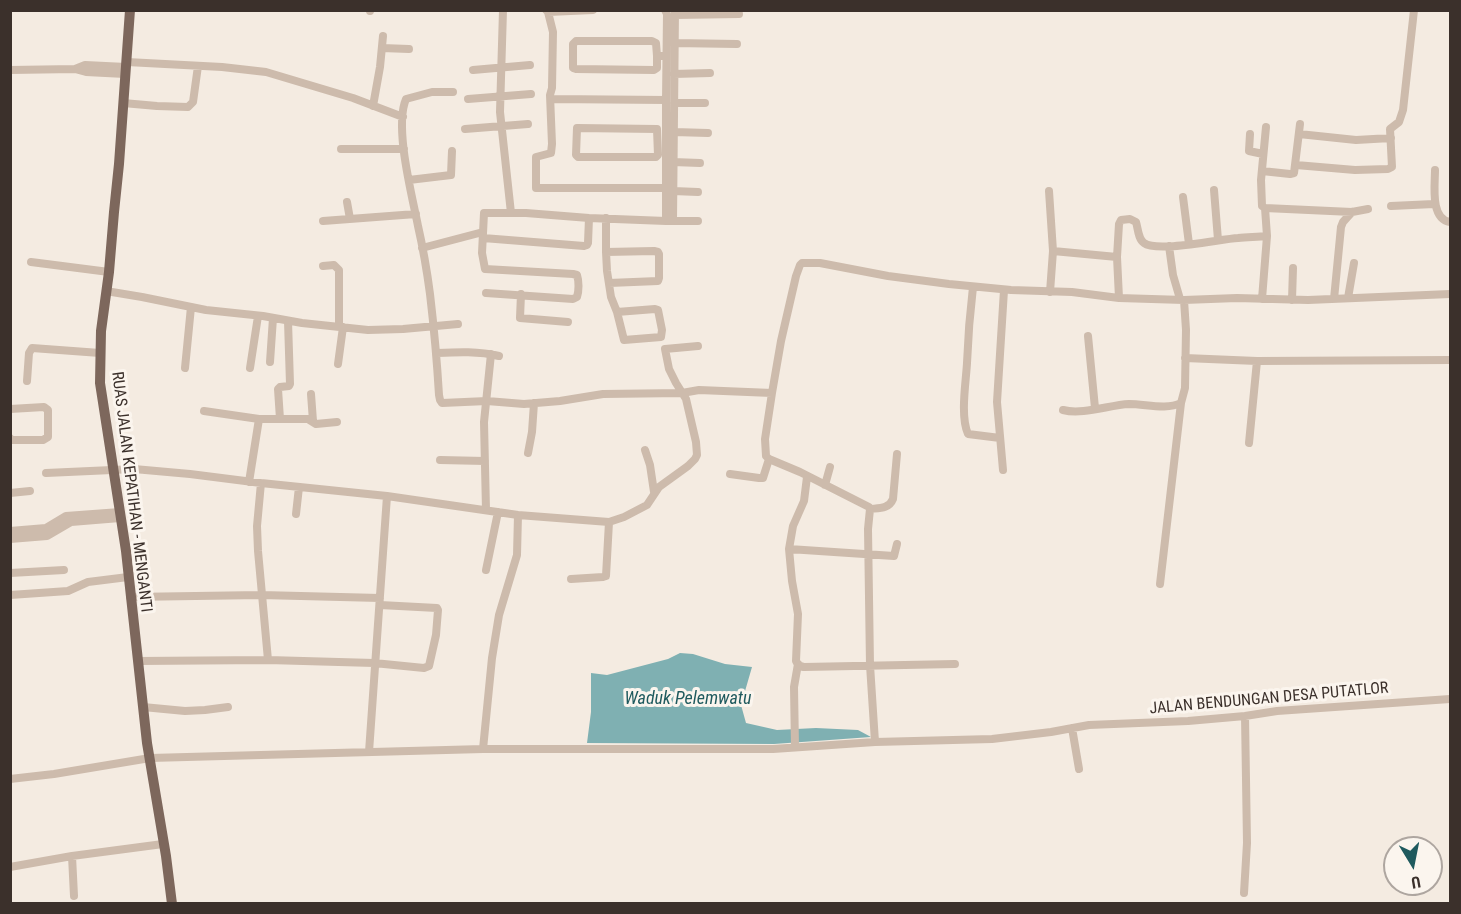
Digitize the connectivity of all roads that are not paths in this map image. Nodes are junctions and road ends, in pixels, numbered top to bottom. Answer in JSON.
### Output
{"nodes":[{"id":1,"x":130,"y":10,"type":"edge"},
{"id":2,"x":503,"y":10,"type":"edge"},
{"id":3,"x":593,"y":10,"type":"edge"},
{"id":4,"x":665,"y":10,"type":"edge"},
{"id":5,"x":1414,"y":10,"type":"edge"},
{"id":6,"x":547,"y":11,"type":"edge"},
{"id":7,"x":675,"y":13,"type":"edge"},
{"id":8,"x":739,"y":14,"type":"dead end"},
{"id":9,"x":383,"y":36,"type":"dead end"},
{"id":10,"x":675,"y":43,"type":"junction"},
{"id":11,"x":737,"y":44,"type":"dead end"},
{"id":12,"x":382,"y":48,"type":"junction"},
{"id":13,"x":409,"y":49,"type":"dead end"},
{"id":14,"x":657,"y":56,"type":"junction"},
{"id":15,"x":666,"y":56,"type":"junction"},
{"id":16,"x":530,"y":65,"type":"dead end"},
{"id":17,"x":198,"y":66,"type":"junction"},
{"id":18,"x":126,"y":68,"type":"junction"},
{"id":19,"x":501,"y":68,"type":"junction"},
{"id":20,"x":10,"y":69,"type":"edge"},
{"id":21,"x":474,"y":70,"type":"dead end"},
{"id":22,"x":710,"y":73,"type":"dead end"},
{"id":23,"x":674,"y":74,"type":"junction"},
{"id":24,"x":453,"y":92,"type":"dead end"},
{"id":25,"x":531,"y":94,"type":"dead end"},
{"id":26,"x":500,"y":96,"type":"junction"},
{"id":27,"x":468,"y":99,"type":"dead end"},
{"id":28,"x":551,"y":99,"type":"junction"},
{"id":29,"x":670,"y":101,"type":"junction"},
{"id":30,"x":123,"y":103,"type":"junction"},
{"id":31,"x":705,"y":103,"type":"dead end"},
{"id":32,"x":373,"y":106,"type":"junction"},
{"id":33,"x":403,"y":117,"type":"junction"},
{"id":34,"x":528,"y":124,"type":"dead end"},
{"id":35,"x":1300,"y":124,"type":"dead end"},
{"id":36,"x":501,"y":126,"type":"junction"},
{"id":37,"x":1266,"y":127,"type":"dead end"},
{"id":38,"x":465,"y":129,"type":"dead end"},
{"id":39,"x":674,"y":132,"type":"junction"},
{"id":40,"x":708,"y":133,"type":"dead end"},
{"id":41,"x":1250,"y":134,"type":"dead end"},
{"id":42,"x":1299,"y":134,"type":"junction"},
{"id":43,"x":1390,"y":138,"type":"junction"},
{"id":44,"x":662,"y":143,"type":"junction"},
{"id":45,"x":341,"y":149,"type":"dead end"},
{"id":46,"x":404,"y":149,"type":"junction"},
{"id":47,"x":452,"y":151,"type":"dead end"},
{"id":48,"x":1263,"y":154,"type":"junction"},
{"id":49,"x":673,"y":162,"type":"junction"},
{"id":50,"x":700,"y":163,"type":"dead end"},
{"id":51,"x":1296,"y":165,"type":"junction"},
{"id":52,"x":1435,"y":170,"type":"dead end"},
{"id":53,"x":1262,"y":171,"type":"junction"},
{"id":54,"x":409,"y":180,"type":"junction"},
{"id":55,"x":670,"y":190,"type":"junction"},
{"id":56,"x":1214,"y":190,"type":"dead end"},
{"id":57,"x":1049,"y":191,"type":"dead end"},
{"id":58,"x":698,"y":192,"type":"dead end"},
{"id":59,"x":1183,"y":197,"type":"dead end"},
{"id":60,"x":347,"y":202,"type":"dead end"},
{"id":61,"x":1434,"y":204,"type":"junction"},
{"id":62,"x":1391,"y":206,"type":"dead end"},
{"id":63,"x":1265,"y":208,"type":"junction"},
{"id":64,"x":1368,"y":209,"type":"dead end"},
{"id":65,"x":1352,"y":212,"type":"junction"},
{"id":66,"x":511,"y":213,"type":"junction"},
{"id":67,"x":416,"y":214,"type":"junction"},
{"id":68,"x":590,"y":218,"type":"junction"},
{"id":69,"x":604,"y":218,"type":"junction"},
{"id":70,"x":350,"y":219,"type":"junction"},
{"id":71,"x":323,"y":221,"type":"dead end"},
{"id":72,"x":669,"y":221,"type":"junction"},
{"id":73,"x":698,"y":221,"type":"dead end"},
{"id":74,"x":1450,"y":222,"type":"edge"},
{"id":75,"x":483,"y":235,"type":"junction"},
{"id":76,"x":1267,"y":236,"type":"junction"},
{"id":77,"x":1218,"y":240,"type":"junction"},
{"id":78,"x":1189,"y":244,"type":"junction"},
{"id":79,"x":1169,"y":246,"type":"junction"},
{"id":80,"x":422,"y":248,"type":"junction"},
{"id":81,"x":1053,"y":251,"type":"junction"},
{"id":82,"x":606,"y":252,"type":"junction"},
{"id":83,"x":1118,"y":256,"type":"junction"},
{"id":84,"x":31,"y":262,"type":"dead end"},
{"id":85,"x":1354,"y":262,"type":"dead end"},
{"id":86,"x":323,"y":266,"type":"dead end"},
{"id":87,"x":1293,"y":268,"type":"dead end"},
{"id":88,"x":110,"y":272,"type":"junction"},
{"id":89,"x":609,"y":283,"type":"junction"},
{"id":90,"x":973,"y":286,"type":"junction"},
{"id":91,"x":1004,"y":290,"type":"junction"},
{"id":92,"x":106,"y":291,"type":"junction"},
{"id":93,"x":1050,"y":292,"type":"junction"},
{"id":94,"x":486,"y":293,"type":"dead end"},
{"id":95,"x":521,"y":294,"type":"junction"},
{"id":96,"x":1450,"y":294,"type":"edge"},
{"id":97,"x":1119,"y":298,"type":"junction"},
{"id":98,"x":1348,"y":298,"type":"junction"},
{"id":99,"x":1262,"y":299,"type":"junction"},
{"id":100,"x":1334,"y":299,"type":"junction"},
{"id":101,"x":1182,"y":300,"type":"junction"},
{"id":102,"x":1292,"y":300,"type":"junction"},
{"id":103,"x":191,"y":307,"type":"junction"},
{"id":104,"x":617,"y":312,"type":"junction"},
{"id":105,"x":258,"y":316,"type":"junction"},
{"id":106,"x":273,"y":318,"type":"junction"},
{"id":107,"x":288,"y":321,"type":"junction"},
{"id":108,"x":568,"y":322,"type":"dead end"},
{"id":109,"x":458,"y":324,"type":"dead end"},
{"id":110,"x":341,"y":326,"type":"junction"},
{"id":111,"x":433,"y":327,"type":"junction"},
{"id":112,"x":1088,"y":336,"type":"dead end"},
{"id":113,"x":698,"y":346,"type":"dead end"},
{"id":114,"x":436,"y":353,"type":"junction"},
{"id":115,"x":100,"y":354,"type":"junction"},
{"id":116,"x":1185,"y":358,"type":"junction"},
{"id":117,"x":1450,"y":360,"type":"edge"},
{"id":118,"x":1257,"y":361,"type":"junction"},
{"id":119,"x":270,"y":362,"type":"dead end"},
{"id":120,"x":338,"y":363,"type":"dead end"},
{"id":121,"x":185,"y":368,"type":"dead end"},
{"id":122,"x":250,"y":368,"type":"dead end"},
{"id":123,"x":27,"y":381,"type":"dead end"},
{"id":124,"x":682,"y":393,"type":"junction"},
{"id":125,"x":772,"y":393,"type":"junction"},
{"id":126,"x":311,"y":394,"type":"dead end"},
{"id":127,"x":487,"y":401,"type":"junction"},
{"id":128,"x":1181,"y":403,"type":"junction"},
{"id":129,"x":534,"y":404,"type":"junction"},
{"id":130,"x":1095,"y":408,"type":"junction"},
{"id":131,"x":10,"y":410,"type":"edge"},
{"id":132,"x":1064,"y":410,"type":"dead end"},
{"id":133,"x":204,"y":411,"type":"dead end"},
{"id":134,"x":259,"y":419,"type":"junction"},
{"id":135,"x":280,"y":419,"type":"junction"},
{"id":136,"x":313,"y":422,"type":"junction"},
{"id":137,"x":337,"y":422,"type":"dead end"},
{"id":138,"x":10,"y":438,"type":"edge"},
{"id":139,"x":1000,"y":438,"type":"junction"},
{"id":140,"x":1249,"y":442,"type":"dead end"},
{"id":141,"x":645,"y":450,"type":"dead end"},
{"id":142,"x":528,"y":453,"type":"dead end"},
{"id":143,"x":897,"y":454,"type":"dead end"},
{"id":144,"x":769,"y":459,"type":"junction"},
{"id":145,"x":440,"y":460,"type":"dead end"},
{"id":146,"x":485,"y":461,"type":"junction"},
{"id":147,"x":830,"y":467,"type":"dead end"},
{"id":148,"x":112,"y":470,"type":"junction"},
{"id":149,"x":1003,"y":470,"type":"dead end"},
{"id":150,"x":46,"y":473,"type":"dead end"},
{"id":151,"x":730,"y":474,"type":"dead end"},
{"id":152,"x":807,"y":477,"type":"junction"},
{"id":153,"x":249,"y":482,"type":"junction"},
{"id":154,"x":261,"y":483,"type":"junction"},
{"id":155,"x":825,"y":485,"type":"junction"},
{"id":156,"x":299,"y":487,"type":"junction"},
{"id":157,"x":30,"y":491,"type":"dead end"},
{"id":158,"x":654,"y":492,"type":"junction"},
{"id":159,"x":10,"y":493,"type":"edge"},
{"id":160,"x":387,"y":496,"type":"junction"},
{"id":161,"x":870,"y":509,"type":"junction"},
{"id":162,"x":486,"y":510,"type":"junction"},
{"id":163,"x":498,"y":512,"type":"junction"},
{"id":164,"x":296,"y":514,"type":"dead end"},
{"id":165,"x":120,"y":515,"type":"junction"},
{"id":166,"x":518,"y":515,"type":"junction"},
{"id":167,"x":609,"y":522,"type":"junction"},
{"id":168,"x":60,"y":524,"type":"junction"},
{"id":169,"x":10,"y":531,"type":"edge"},
{"id":170,"x":10,"y":539,"type":"edge"},
{"id":171,"x":897,"y":544,"type":"dead end"},
{"id":172,"x":789,"y":549,"type":"junction"},
{"id":173,"x":868,"y":555,"type":"junction"},
{"id":174,"x":64,"y":570,"type":"dead end"},
{"id":175,"x":486,"y":570,"type":"dead end"},
{"id":176,"x":10,"y":573,"type":"edge"},
{"id":177,"x":128,"y":577,"type":"junction"},
{"id":178,"x":571,"y":579,"type":"dead end"},
{"id":179,"x":1160,"y":584,"type":"dead end"},
{"id":180,"x":10,"y":595,"type":"edge"},
{"id":181,"x":261,"y":595,"type":"junction"},
{"id":182,"x":130,"y":597,"type":"junction"},
{"id":183,"x":380,"y":602,"type":"junction"},
{"id":184,"x":268,"y":660,"type":"junction"},
{"id":185,"x":138,"y":661,"type":"junction"},
{"id":186,"x":374,"y":663,"type":"junction"},
{"id":187,"x":798,"y":664,"type":"junction"},
{"id":188,"x":956,"y":664,"type":"dead end"},
{"id":189,"x":870,"y":665,"type":"junction"},
{"id":190,"x":1450,"y":699,"type":"edge"},
{"id":191,"x":143,"y":707,"type":"junction"},
{"id":192,"x":228,"y":707,"type":"dead end"},
{"id":193,"x":1245,"y":716,"type":"junction"},
{"id":194,"x":1072,"y":729,"type":"junction"},
{"id":195,"x":875,"y":742,"type":"junction"},
{"id":196,"x":795,"y":747,"type":"junction"},
{"id":197,"x":483,"y":749,"type":"junction"},
{"id":198,"x":369,"y":752,"type":"junction"},
{"id":199,"x":150,"y":758,"type":"junction"},
{"id":200,"x":1079,"y":769,"type":"dead end"},
{"id":201,"x":10,"y":779,"type":"edge"},
{"id":202,"x":164,"y":844,"type":"junction"},
{"id":203,"x":72,"y":856,"type":"junction"},
{"id":204,"x":10,"y":867,"type":"edge"},
{"id":205,"x":1244,"y":892,"type":"dead end"},
{"id":206,"x":74,"y":897,"type":"dead end"},
{"id":207,"x":172,"y":903,"type":"edge"}],
"edges":[{"from":1,"to":18,"type":"main road","name":"RUAS JALAN KEPATIHAN - MENGANTI"},
{"from":2,"to":19,"type":"street"},
{"from":3,"to":6,"type":"street"},
{"from":4,"to":15,"type":"street"},
{"from":5,"to":43,"type":"street"},
{"from":6,"to":28,"type":"street"},
{"from":7,"to":8,"type":"street"},
{"from":7,"to":10,"type":"street"},
{"from":9,"to":12,"type":"street"},
{"from":10,"to":11,"type":"street"},
{"from":10,"to":23,"type":"street"},
{"from":12,"to":13,"type":"street"},
{"from":12,"to":32,"type":"street"},
{"from":14,"to":14,"type":"street"},
{"from":14,"to":15,"type":"street"},
{"from":15,"to":29,"type":"street"},
{"from":16,"to":19,"type":"street"},
{"from":17,"to":18,"type":"street"},
{"from":17,"to":30,"type":"street"},
{"from":17,"to":32,"type":"street"},
{"from":18,"to":20,"type":"street"},
{"from":18,"to":30,"type":"main road","name":"RUAS JALAN KEPATIHAN - MENGANTI"},
{"from":19,"to":21,"type":"street"},
{"from":19,"to":26,"type":"street"},
{"from":22,"to":23,"type":"street"},
{"from":23,"to":29,"type":"street"},
{"from":24,"to":33,"type":"street"},
{"from":25,"to":26,"type":"street"},
{"from":26,"to":27,"type":"street"},
{"from":26,"to":36,"type":"street"},
{"from":28,"to":29,"type":"street"},
{"from":28,"to":55,"type":"street"},
{"from":29,"to":31,"type":"street"},
{"from":29,"to":39,"type":"street"},
{"from":29,"to":44,"type":"street"},
{"from":30,"to":88,"type":"main road","name":"RUAS JALAN KEPATIHAN - MENGANTI"},
{"from":32,"to":33,"type":"street"},
{"from":33,"to":46,"type":"street"},
{"from":34,"to":36,"type":"street"},
{"from":35,"to":42,"type":"street"},
{"from":36,"to":38,"type":"street"},
{"from":36,"to":66,"type":"street"},
{"from":37,"to":48,"type":"street"},
{"from":39,"to":40,"type":"street"},
{"from":39,"to":49,"type":"street"},
{"from":41,"to":48,"type":"street"},
{"from":42,"to":43,"type":"street"},
{"from":42,"to":51,"type":"street"},
{"from":43,"to":51,"type":"street"},
{"from":44,"to":44,"type":"street"},
{"from":44,"to":55,"type":"street"},
{"from":45,"to":46,"type":"street"},
{"from":46,"to":54,"type":"street"},
{"from":47,"to":54,"type":"street"},
{"from":48,"to":53,"type":"street"},
{"from":49,"to":50,"type":"street"},
{"from":49,"to":55,"type":"street"},
{"from":51,"to":53,"type":"street"},
{"from":52,"to":61,"type":"street"},
{"from":53,"to":63,"type":"street"},
{"from":54,"to":67,"type":"street"},
{"from":55,"to":58,"type":"street"},
{"from":55,"to":72,"type":"street"},
{"from":56,"to":77,"type":"street"},
{"from":57,"to":81,"type":"street"},
{"from":59,"to":78,"type":"street"},
{"from":60,"to":70,"type":"street"},
{"from":61,"to":62,"type":"street"},
{"from":61,"to":74,"type":"street"},
{"from":63,"to":65,"type":"street"},
{"from":63,"to":76,"type":"street"},
{"from":64,"to":65,"type":"street"},
{"from":65,"to":100,"type":"street"},
{"from":66,"to":68,"type":"street"},
{"from":66,"to":75,"type":"street"},
{"from":67,"to":70,"type":"street"},
{"from":67,"to":80,"type":"street"},
{"from":68,"to":69,"type":"street"},
{"from":68,"to":75,"type":"street"},
{"from":69,"to":72,"type":"street"},
{"from":69,"to":82,"type":"street"},
{"from":70,"to":71,"type":"street"},
{"from":72,"to":73,"type":"street"},
{"from":75,"to":80,"type":"street"},
{"from":75,"to":95,"type":"street"},
{"from":76,"to":77,"type":"street"},
{"from":76,"to":99,"type":"street"},
{"from":77,"to":78,"type":"street"},
{"from":78,"to":79,"type":"street"},
{"from":79,"to":83,"type":"street"},
{"from":79,"to":101,"type":"street"},
{"from":80,"to":111,"type":"street"},
{"from":81,"to":83,"type":"street"},
{"from":81,"to":93,"type":"street"},
{"from":82,"to":89,"type":"street"},
{"from":82,"to":89,"type":"street"},
{"from":83,"to":97,"type":"street"},
{"from":84,"to":88,"type":"street"},
{"from":85,"to":98,"type":"street"},
{"from":86,"to":110,"type":"street"},
{"from":87,"to":102,"type":"street"},
{"from":88,"to":92,"type":"main road","name":"RUAS JALAN KEPATIHAN - MENGANTI"},
{"from":89,"to":104,"type":"street"},
{"from":90,"to":91,"type":"street"},
{"from":90,"to":125,"type":"street"},
{"from":90,"to":139,"type":"street"},
{"from":91,"to":93,"type":"street"},
{"from":91,"to":139,"type":"street"},
{"from":92,"to":103,"type":"street"},
{"from":92,"to":115,"type":"main road","name":"RUAS JALAN KEPATIHAN - MENGANTI"},
{"from":93,"to":97,"type":"street"},
{"from":94,"to":95,"type":"street"},
{"from":95,"to":108,"type":"street"},
{"from":96,"to":98,"type":"street"},
{"from":97,"to":101,"type":"street"},
{"from":98,"to":100,"type":"street"},
{"from":99,"to":101,"type":"street"},
{"from":99,"to":102,"type":"street"},
{"from":100,"to":102,"type":"street"},
{"from":101,"to":116,"type":"street"},
{"from":103,"to":105,"type":"street"},
{"from":103,"to":121,"type":"street"},
{"from":104,"to":104,"type":"street"},
{"from":105,"to":106,"type":"street"},
{"from":105,"to":122,"type":"street"},
{"from":106,"to":107,"type":"street"},
{"from":106,"to":119,"type":"street"},
{"from":107,"to":110,"type":"street"},
{"from":107,"to":135,"type":"street"},
{"from":109,"to":111,"type":"street"},
{"from":110,"to":111,"type":"street"},
{"from":110,"to":120,"type":"street"},
{"from":111,"to":114,"type":"street"},
{"from":112,"to":130,"type":"street"},
{"from":113,"to":124,"type":"street"},
{"from":114,"to":127,"type":"street"},
{"from":114,"to":127,"type":"street"},
{"from":115,"to":123,"type":"street"},
{"from":115,"to":148,"type":"main road","name":"RUAS JALAN KEPATIHAN - MENGANTI"},
{"from":116,"to":118,"type":"street"},
{"from":116,"to":128,"type":"street"},
{"from":117,"to":118,"type":"street"},
{"from":118,"to":140,"type":"street"},
{"from":124,"to":125,"type":"street"},
{"from":124,"to":129,"type":"street"},
{"from":124,"to":158,"type":"street"},
{"from":125,"to":144,"type":"street"},
{"from":126,"to":136,"type":"street"},
{"from":127,"to":129,"type":"street"},
{"from":127,"to":146,"type":"street"},
{"from":128,"to":130,"type":"street"},
{"from":128,"to":179,"type":"street"},
{"from":129,"to":142,"type":"street"},
{"from":130,"to":132,"type":"street"},
{"from":131,"to":138,"type":"street"},
{"from":133,"to":134,"type":"street"},
{"from":134,"to":135,"type":"street"},
{"from":134,"to":153,"type":"street"},
{"from":135,"to":136,"type":"street"},
{"from":136,"to":137,"type":"street"},
{"from":139,"to":149,"type":"street"},
{"from":141,"to":158,"type":"street"},
{"from":143,"to":161,"type":"street"},
{"from":144,"to":151,"type":"street"},
{"from":144,"to":152,"type":"street"},
{"from":145,"to":146,"type":"street"},
{"from":146,"to":162,"type":"street"},
{"from":147,"to":155,"type":"street"},
{"from":148,"to":150,"type":"street"},
{"from":148,"to":153,"type":"street"},
{"from":148,"to":165,"type":"main road","name":"RUAS JALAN KEPATIHAN - MENGANTI"},
{"from":152,"to":155,"type":"street"},
{"from":152,"to":172,"type":"street"},
{"from":153,"to":154,"type":"street"},
{"from":154,"to":156,"type":"street"},
{"from":154,"to":181,"type":"street"},
{"from":155,"to":161,"type":"street"},
{"from":156,"to":160,"type":"street"},
{"from":156,"to":164,"type":"street"},
{"from":157,"to":159,"type":"street"},
{"from":158,"to":167,"type":"street"},
{"from":160,"to":162,"type":"street"},
{"from":160,"to":183,"type":"street"},
{"from":161,"to":173,"type":"street"},
{"from":162,"to":163,"type":"street"},
{"from":163,"to":166,"type":"street"},
{"from":163,"to":175,"type":"street"},
{"from":165,"to":168,"type":"street"},
{"from":165,"to":177,"type":"main road","name":"RUAS JALAN KEPATIHAN - MENGANTI"},
{"from":166,"to":167,"type":"street"},
{"from":166,"to":197,"type":"street"},
{"from":167,"to":178,"type":"street"},
{"from":168,"to":169,"type":"street"},
{"from":168,"to":170,"type":"street"},
{"from":171,"to":173,"type":"street"},
{"from":172,"to":173,"type":"street"},
{"from":172,"to":187,"type":"street"},
{"from":173,"to":189,"type":"street"},
{"from":174,"to":176,"type":"street"},
{"from":177,"to":180,"type":"street"},
{"from":177,"to":182,"type":"main road","name":"RUAS JALAN KEPATIHAN - MENGANTI"},
{"from":181,"to":182,"type":"street"},
{"from":181,"to":183,"type":"street"},
{"from":181,"to":184,"type":"street"},
{"from":182,"to":185,"type":"main road","name":"RUAS JALAN KEPATIHAN - MENGANTI"},
{"from":183,"to":186,"type":"street"},
{"from":183,"to":186,"type":"street"},
{"from":184,"to":185,"type":"street"},
{"from":184,"to":186,"type":"street"},
{"from":185,"to":191,"type":"main road","name":"RUAS JALAN KEPATIHAN - MENGANTI"},
{"from":186,"to":198,"type":"street"},
{"from":187,"to":189,"type":"street"},
{"from":187,"to":196,"type":"street"},
{"from":188,"to":189,"type":"street"},
{"from":189,"to":195,"type":"street"},
{"from":190,"to":193,"type":"street","name":"JALAN BENDUNGAN DESA PUTATLOR"},
{"from":191,"to":192,"type":"street"},
{"from":191,"to":199,"type":"main road","name":"RUAS JALAN KEPATIHAN - MENGANTI"},
{"from":193,"to":194,"type":"street","name":"JALAN BENDUNGAN DESA PUTATLOR"},
{"from":193,"to":205,"type":"street"},
{"from":194,"to":195,"type":"street","name":"JALAN BENDUNGAN DESA PUTATLOR"},
{"from":194,"to":200,"type":"street"},
{"from":195,"to":196,"type":"street","name":"JALAN BENDUNGAN DESA PUTATLOR"},
{"from":196,"to":197,"type":"street","name":"JALAN BENDUNGAN DESA PUTATLOR"},
{"from":197,"to":198,"type":"street","name":"JALAN BENDUNGAN DESA PUTATLOR"},
{"from":198,"to":199,"type":"street","name":"JALAN BENDUNGAN DESA PUTATLOR"},
{"from":199,"to":201,"type":"street","name":"JALAN BENDUNGAN DESA PUTATLOR"},
{"from":199,"to":202,"type":"main road","name":"RUAS JALAN KEPATIHAN - MENGANTI"},
{"from":202,"to":203,"type":"street"},
{"from":202,"to":207,"type":"main road","name":"RUAS JALAN KEPATIHAN - MENGANTI"},
{"from":203,"to":204,"type":"street"},
{"from":203,"to":206,"type":"street"}]}
